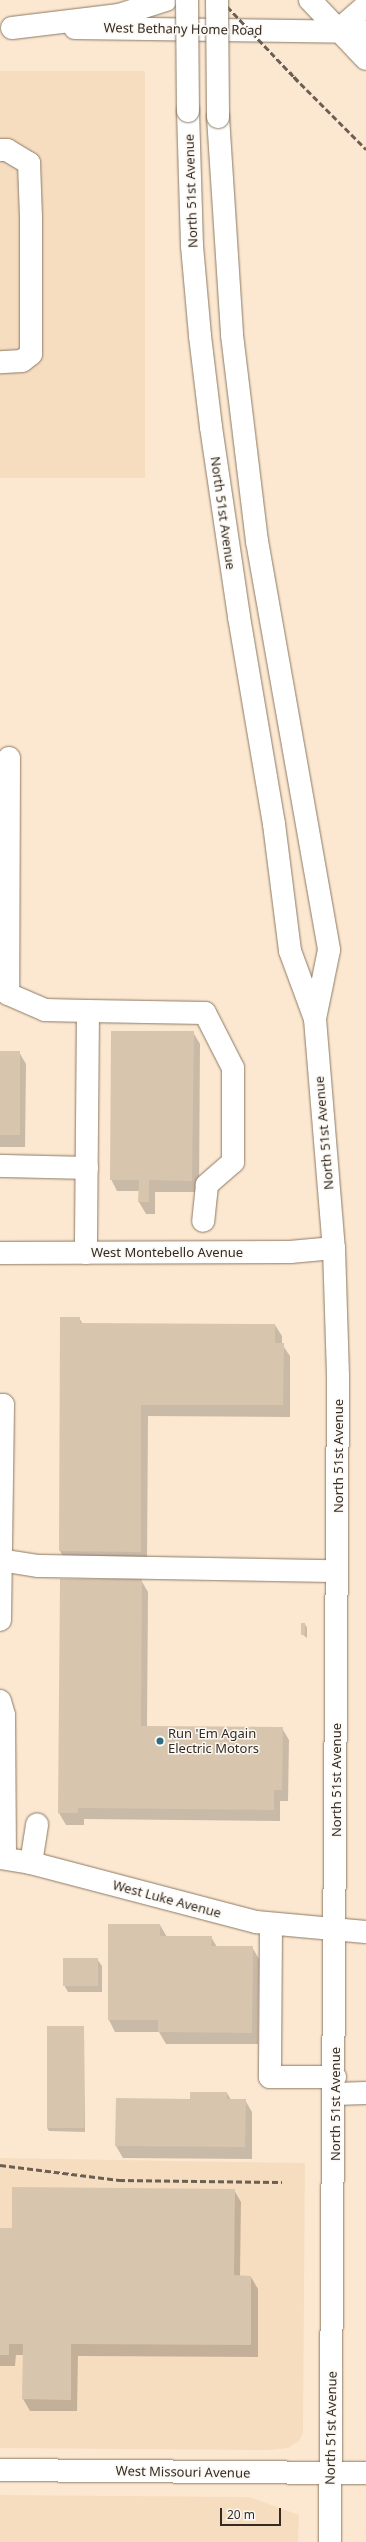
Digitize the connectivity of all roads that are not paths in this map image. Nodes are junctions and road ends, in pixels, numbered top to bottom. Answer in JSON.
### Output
{"nodes":[{"id":1,"x":166,"y":0,"type":"edge"},
{"id":2,"x":187,"y":0,"type":"edge"},
{"id":3,"x":217,"y":0,"type":"edge"},
{"id":4,"x":316,"y":3,"type":"edge"},
{"id":5,"x":366,"y":6,"type":"edge"},
{"id":6,"x":4,"y":30,"type":"edge"},
{"id":7,"x":296,"y":30,"type":"junction"},
{"id":8,"x":337,"y":31,"type":"junction"},
{"id":9,"x":366,"y":32,"type":"edge"},
{"id":10,"x":366,"y":59,"type":"edge"},
{"id":11,"x":0,"y":150,"type":"edge"},
{"id":12,"x":0,"y":362,"type":"edge"},
{"id":13,"x":9,"y":758,"type":"dead end"},
{"id":14,"x":88,"y":1011,"type":"junction"},
{"id":15,"x":315,"y":1019,"type":"junction"},
{"id":16,"x":0,"y":1166,"type":"edge"},
{"id":17,"x":87,"y":1168,"type":"junction"},
{"id":18,"x":203,"y":1221,"type":"dead end"},
{"id":19,"x":334,"y":1248,"type":"junction"},
{"id":20,"x":0,"y":1253,"type":"edge"},
{"id":21,"x":86,"y":1253,"type":"junction"},
{"id":22,"x":0,"y":1405,"type":"edge"},
{"id":23,"x":0,"y":1560,"type":"edge"},
{"id":24,"x":336,"y":1571,"type":"junction"},
{"id":25,"x":0,"y":1620,"type":"edge"},
{"id":26,"x":0,"y":1701,"type":"edge"},
{"id":27,"x":37,"y":1824,"type":"dead end"},
{"id":28,"x":2,"y":1858,"type":"edge"},
{"id":29,"x":31,"y":1863,"type":"junction"},
{"id":30,"x":271,"y":1924,"type":"junction"},
{"id":31,"x":336,"y":1931,"type":"junction"},
{"id":32,"x":366,"y":1932,"type":"edge"},
{"id":33,"x":335,"y":2085,"type":"junction"},
{"id":34,"x":366,"y":2093,"type":"edge"},
{"id":35,"x":0,"y":2470,"type":"edge"},
{"id":36,"x":330,"y":2473,"type":"junction"},
{"id":37,"x":366,"y":2473,"type":"edge"},
{"id":38,"x":330,"y":2542,"type":"edge"}],
"edges":[{"from":1,"to":6,"type":"main road"},
{"from":2,"to":15,"type":"main road","name":"North 51st Avenue","bridge":true},
{"from":3,"to":15,"type":"main road","name":"North 51st Avenue","bridge":true},
{"from":4,"to":7,"type":"main road"},
{"from":4,"to":8,"type":"main road"},
{"from":5,"to":8,"type":"main road"},
{"from":6,"to":7,"type":"main road","name":"West Bethany Home Road"},
{"from":7,"to":8,"type":"main road","name":"West Bethany Home Road"},
{"from":8,"to":9,"type":"main road","name":"West Bethany Home Road"},
{"from":8,"to":10,"type":"main road"},
{"from":11,"to":12,"type":"main road"},
{"from":13,"to":14,"type":"main road"},
{"from":14,"to":17,"type":"main road"},
{"from":14,"to":18,"type":"main road"},
{"from":15,"to":19,"type":"main road","name":"North 51st Avenue"},
{"from":16,"to":17,"type":"main road"},
{"from":17,"to":21,"type":"main road"},
{"from":19,"to":21,"type":"main road","name":"West Montebello Avenue"},
{"from":19,"to":24,"type":"main road","name":"North 51st Avenue"},
{"from":20,"to":21,"type":"main road","name":"West Montebello Avenue"},
{"from":22,"to":23,"type":"main road"},
{"from":23,"to":24,"type":"main road"},
{"from":23,"to":25,"type":"main road"},
{"from":24,"to":31,"type":"main road","name":"North 51st Avenue"},
{"from":26,"to":28,"type":"main road"},
{"from":27,"to":29,"type":"main road"},
{"from":28,"to":29,"type":"main road","name":"West Luke Avenue"},
{"from":29,"to":30,"type":"main road","name":"West Luke Avenue"},
{"from":30,"to":31,"type":"main road","name":"West Luke Avenue"},
{"from":30,"to":33,"type":"main road"},
{"from":31,"to":32,"type":"main road","name":"West Luke Avenue"},
{"from":31,"to":33,"type":"main road","name":"North 51st Avenue"},
{"from":33,"to":34,"type":"main road"},
{"from":33,"to":36,"type":"main road","name":"North 51st Avenue"},
{"from":35,"to":36,"type":"main road","name":"West Missouri Avenue"},
{"from":36,"to":37,"type":"main road","name":"West Missouri Avenue"},
{"from":36,"to":38,"type":"main road","name":"North 51st Avenue"}]}
